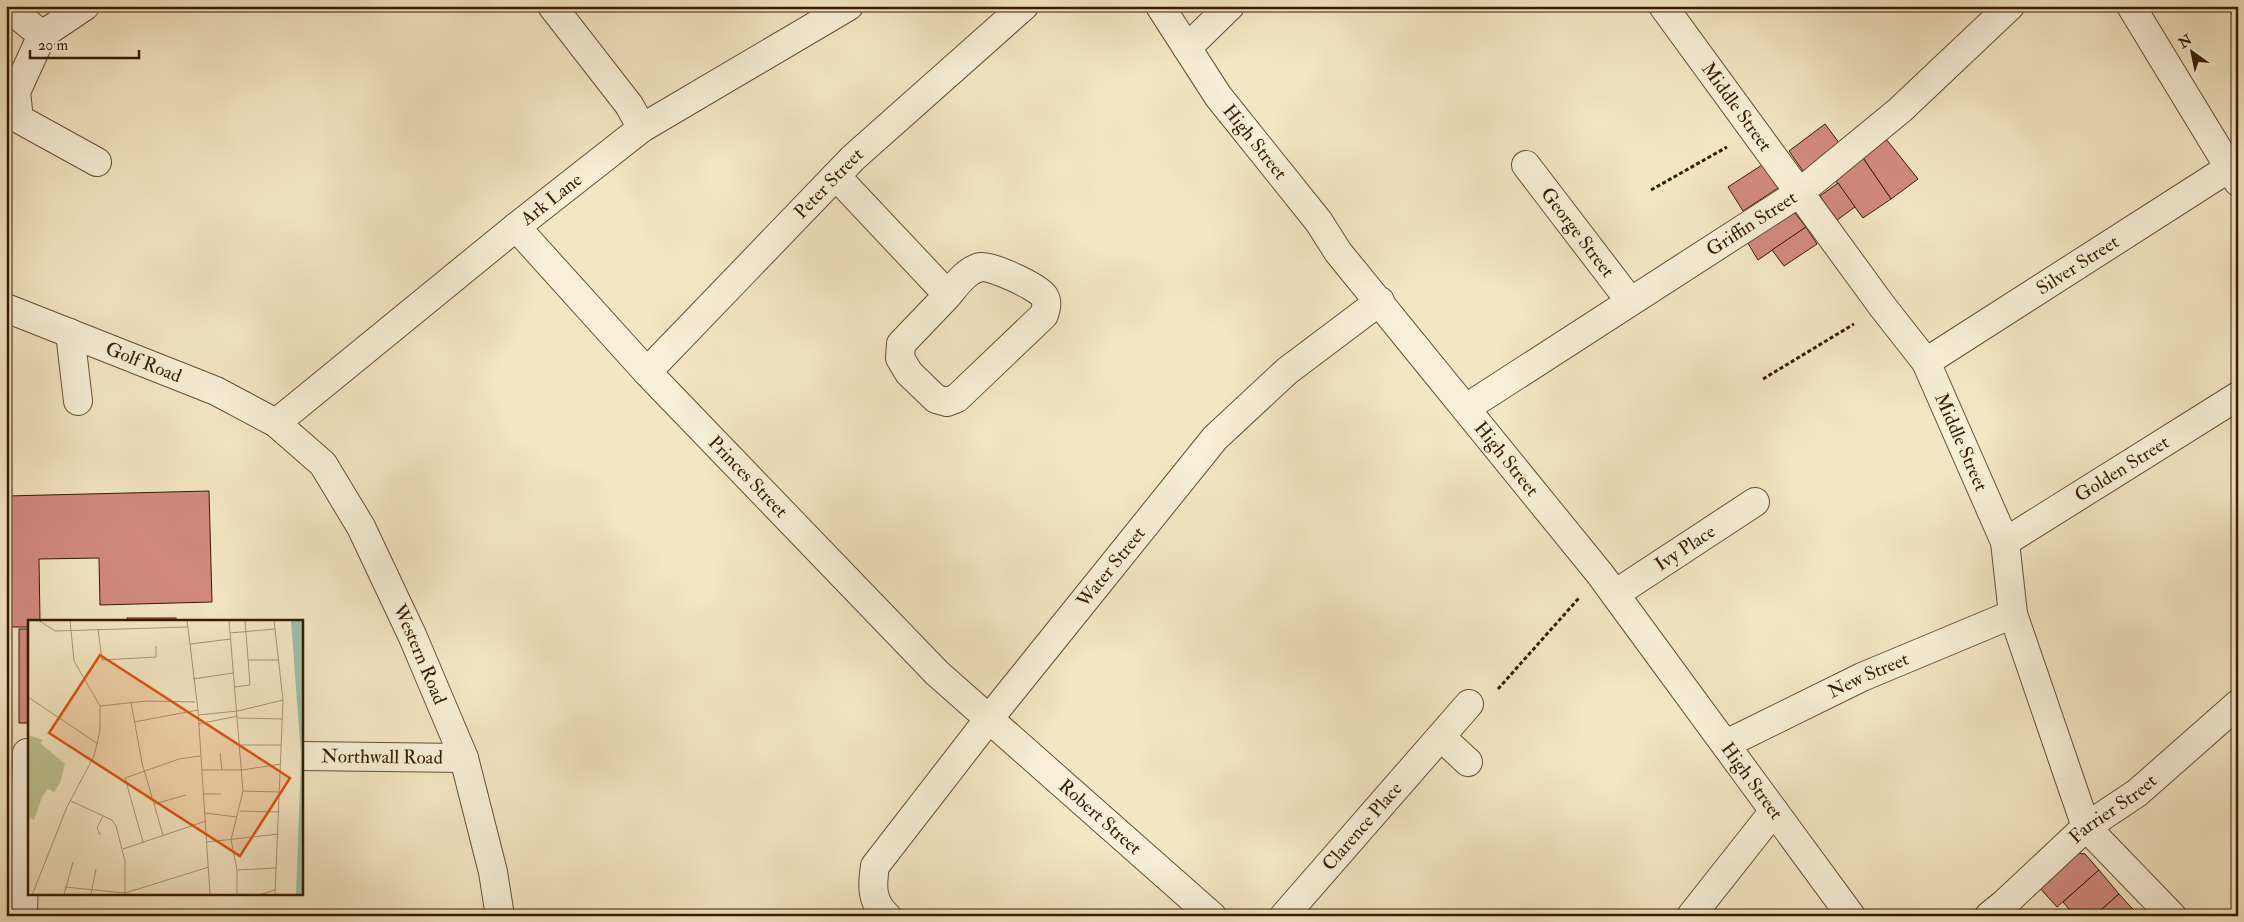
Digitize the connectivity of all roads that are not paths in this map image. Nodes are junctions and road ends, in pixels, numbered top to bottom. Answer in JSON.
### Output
{"nodes":[{"id":1,"x":6,"y":6,"type":"edge"},
{"id":2,"x":85,"y":6,"type":"edge"},
{"id":3,"x":552,"y":6,"type":"edge"},
{"id":4,"x":849,"y":6,"type":"edge"},
{"id":5,"x":1024,"y":6,"type":"edge"},
{"id":6,"x":1160,"y":6,"type":"edge"},
{"id":7,"x":1230,"y":6,"type":"edge"},
{"id":8,"x":1663,"y":6,"type":"edge"},
{"id":9,"x":2010,"y":6,"type":"edge"},
{"id":10,"x":2131,"y":6,"type":"edge"},
{"id":11,"x":42,"y":35,"type":"junction"},
{"id":12,"x":1187,"y":48,"type":"junction"},
{"id":13,"x":642,"y":128,"type":"junction"},
{"id":14,"x":97,"y":162,"type":"dead end"},
{"id":15,"x":1526,"y":164,"type":"dead end"},
{"id":16,"x":2234,"y":175,"type":"edge"},
{"id":17,"x":836,"y":176,"type":"junction"},
{"id":18,"x":1799,"y":193,"type":"junction"},
{"id":19,"x":516,"y":227,"type":"junction"},
{"id":20,"x":948,"y":295,"type":"junction"},
{"id":21,"x":1380,"y":301,"type":"junction"},
{"id":22,"x":1630,"y":301,"type":"junction"},
{"id":23,"x":6,"y":308,"type":"edge"},
{"id":24,"x":70,"y":333,"type":"junction"},
{"id":25,"x":1926,"y":362,"type":"junction"},
{"id":26,"x":647,"y":372,"type":"junction"},
{"id":27,"x":2238,"y":396,"type":"edge"},
{"id":28,"x":78,"y":401,"type":"dead end"},
{"id":29,"x":1466,"y":408,"type":"junction"},
{"id":30,"x":276,"y":423,"type":"junction"},
{"id":31,"x":1755,"y":502,"type":"dead end"},
{"id":32,"x":2005,"y":542,"type":"junction"},
{"id":33,"x":1608,"y":584,"type":"junction"},
{"id":34,"x":2013,"y":614,"type":"junction"},
{"id":35,"x":1469,"y":704,"type":"road end"},
{"id":36,"x":2238,"y":704,"type":"edge"},
{"id":37,"x":988,"y":720,"type":"junction"},
{"id":38,"x":1442,"y":737,"type":"junction"},
{"id":39,"x":1726,"y":744,"type":"junction"},
{"id":40,"x":21,"y":752,"type":"edge"},
{"id":41,"x":302,"y":756,"type":"edge"},
{"id":42,"x":464,"y":758,"type":"junction"},
{"id":43,"x":1468,"y":762,"type":"dead end"},
{"id":44,"x":1774,"y":812,"type":"junction"},
{"id":45,"x":2086,"y":827,"type":"junction"},
{"id":46,"x":23,"y":916,"type":"edge"},
{"id":47,"x":500,"y":916,"type":"edge"},
{"id":48,"x":887,"y":916,"type":"edge"},
{"id":49,"x":1212,"y":916,"type":"edge"},
{"id":50,"x":1284,"y":916,"type":"edge"},
{"id":51,"x":1691,"y":916,"type":"edge"},
{"id":52,"x":1851,"y":916,"type":"edge"},
{"id":53,"x":1989,"y":916,"type":"edge"},
{"id":54,"x":2172,"y":916,"type":"edge"}],
"edges":[{"from":1,"to":11,"type":"street"},
{"from":2,"to":11,"type":"street"},
{"from":3,"to":13,"type":"street"},
{"from":4,"to":13,"type":"street","name":"Ark Lane"},
{"from":5,"to":17,"type":"street","name":"Peter Street"},
{"from":6,"to":12,"type":"street","name":"High Street"},
{"from":7,"to":12,"type":"street"},
{"from":8,"to":18,"type":"street","name":"Middle Street"},
{"from":9,"to":18,"type":"street","name":"Griffin Street"},
{"from":10,"to":16,"type":"street"},
{"from":11,"to":14,"type":"street"},
{"from":12,"to":21,"type":"street","name":"High Street"},
{"from":13,"to":19,"type":"street","name":"Ark Lane"},
{"from":15,"to":22,"type":"street","name":"George Street"},
{"from":16,"to":25,"type":"street","name":"Silver Street"},
{"from":17,"to":20,"type":"street"},
{"from":17,"to":26,"type":"street","name":"Peter Street"},
{"from":18,"to":22,"type":"street","name":"Griffin Street"},
{"from":18,"to":25,"type":"street","name":"Middle Street"},
{"from":19,"to":26,"type":"street","name":"Princes Street"},
{"from":19,"to":30,"type":"street","name":"Ark Lane"},
{"from":20,"to":20,"type":"street"},
{"from":21,"to":29,"type":"street","name":"High Street"},
{"from":21,"to":37,"type":"street","name":"Water Street"},
{"from":22,"to":29,"type":"street","name":"Griffin Street"},
{"from":23,"to":24,"type":"street","name":"Golf Road"},
{"from":24,"to":28,"type":"street"},
{"from":24,"to":30,"type":"street","name":"Golf Road"},
{"from":25,"to":32,"type":"street","name":"Middle Street"},
{"from":26,"to":37,"type":"street","name":"Princes Street"},
{"from":27,"to":32,"type":"street","name":"Golden Street"},
{"from":29,"to":33,"type":"street","name":"High Street"},
{"from":30,"to":42,"type":"street","name":"Western Road"},
{"from":31,"to":33,"type":"street","name":"Ivy Place"},
{"from":32,"to":34,"type":"street","name":"Middle Street"},
{"from":33,"to":39,"type":"street","name":"High Street"},
{"from":34,"to":39,"type":"street","name":"New Street"},
{"from":34,"to":45,"type":"street","name":"Middle Street"},
{"from":35,"to":38,"type":"street","name":"Clarence Place"},
{"from":36,"to":45,"type":"street","name":"Farrier Street"},
{"from":37,"to":48,"type":"street","name":"Water Street"},
{"from":37,"to":49,"type":"street","name":"Robert Street"},
{"from":38,"to":43,"type":"street"},
{"from":38,"to":50,"type":"street","name":"Clarence Place"},
{"from":39,"to":44,"type":"street","name":"High Street"},
{"from":40,"to":46,"type":"street"},
{"from":41,"to":42,"type":"street","name":"Northwall Road"},
{"from":42,"to":47,"type":"street","name":"Western Road"},
{"from":44,"to":51,"type":"street"},
{"from":44,"to":52,"type":"street","name":"High Street"},
{"from":45,"to":53,"type":"street","name":"Farrier Street"},
{"from":45,"to":54,"type":"street","name":"Middle Street"}]}
